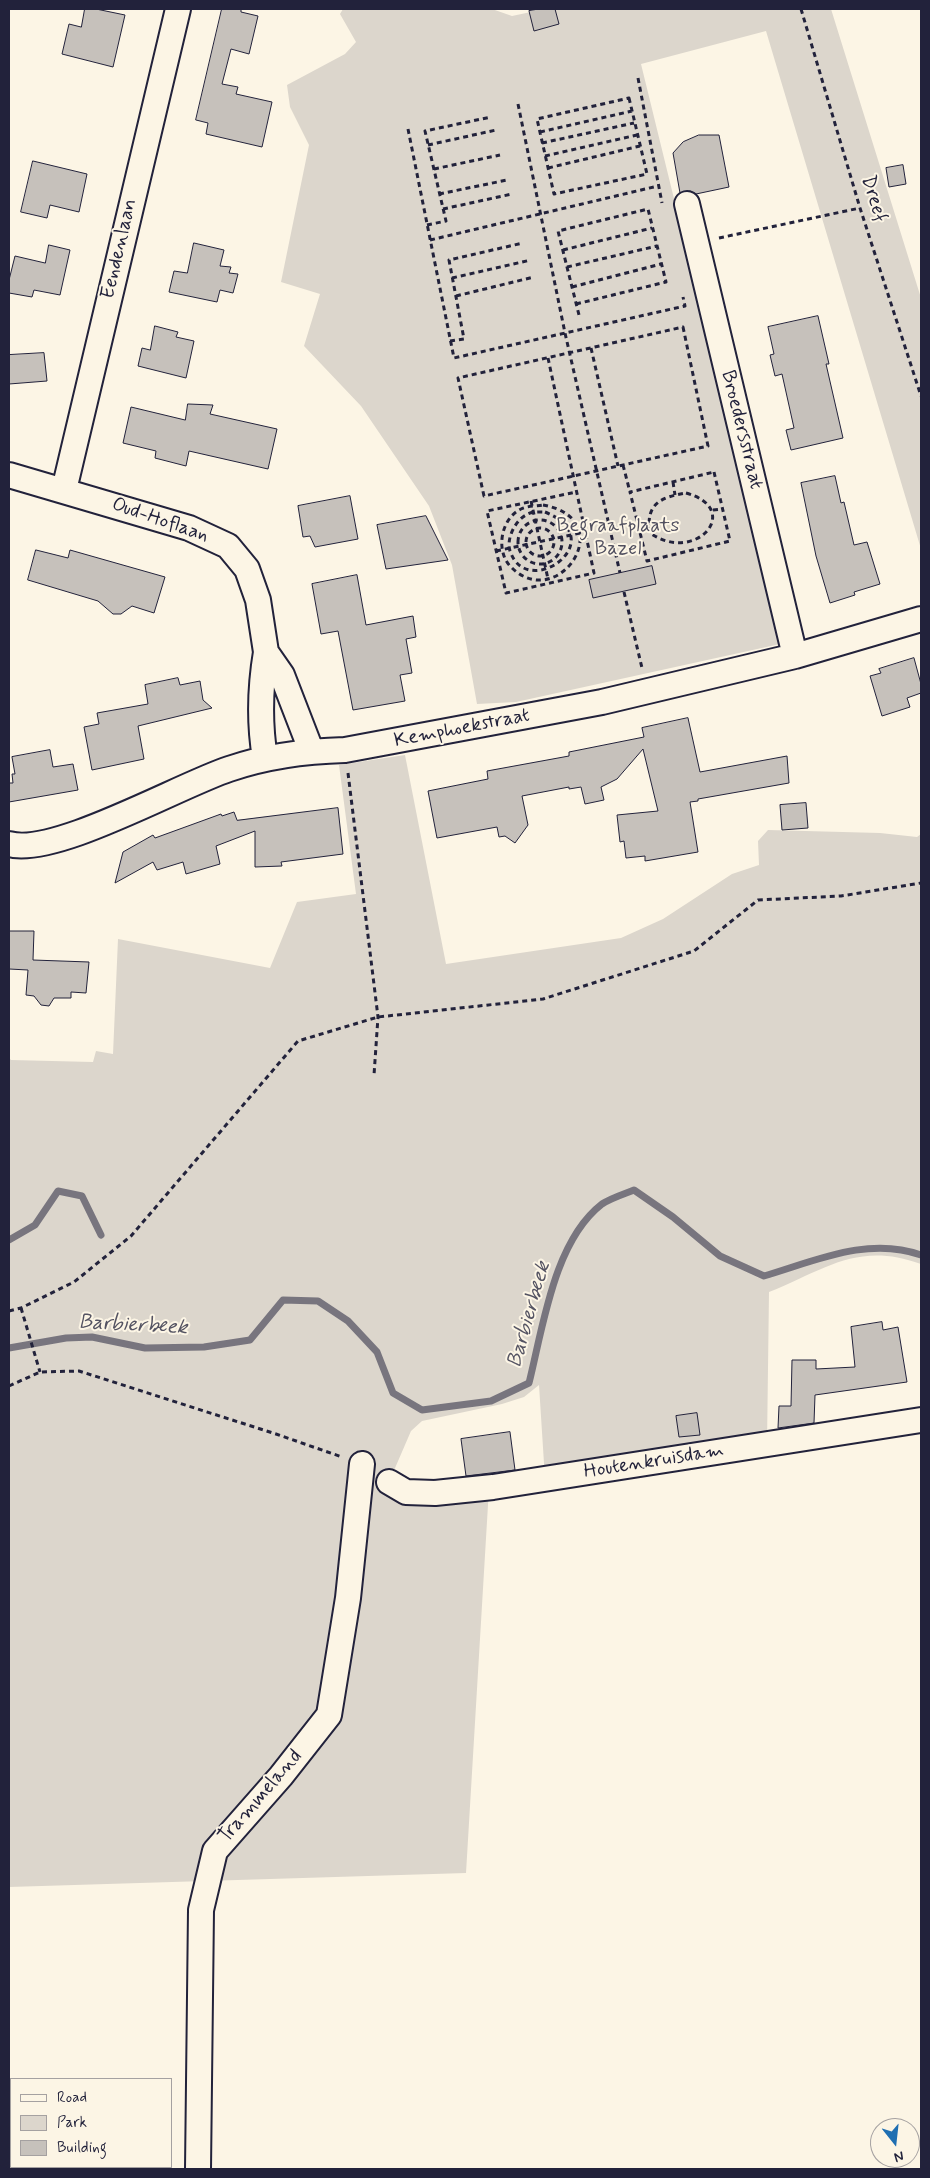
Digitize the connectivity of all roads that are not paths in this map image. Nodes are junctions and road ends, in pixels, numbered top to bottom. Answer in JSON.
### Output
{"nodes":[{"id":1,"x":178,"y":9,"type":"edge"},
{"id":2,"x":687,"y":204,"type":"dead end"},
{"id":3,"x":9,"y":475,"type":"edge"},
{"id":4,"x":64,"y":490,"type":"junction"},
{"id":5,"x":921,"y":619,"type":"edge"},
{"id":6,"x":266,"y":652,"type":"junction"},
{"id":7,"x":795,"y":656,"type":"junction"},
{"id":8,"x":311,"y":750,"type":"junction"},
{"id":9,"x":265,"y":758,"type":"junction"},
{"id":10,"x":9,"y":844,"type":"edge"},
{"id":11,"x":921,"y":1420,"type":"edge"},
{"id":12,"x":362,"y":1464,"type":"road end"},
{"id":13,"x":389,"y":1482,"type":"dead end"},
{"id":14,"x":198,"y":2169,"type":"edge"}],
"edges":[{"from":1,"to":4,"type":"street","name":"Eendenlaan"},
{"from":2,"to":7,"type":"street","name":"Broedersstraat"},
{"from":3,"to":4,"type":"street","name":"Oud-Hoflaan"},
{"from":4,"to":6,"type":"street","name":"Oud-Hoflaan"},
{"from":5,"to":7,"type":"street","name":"Kemphoekstraat"},
{"from":6,"to":8,"type":"street","name":"Oud-Hoflaan"},
{"from":6,"to":9,"type":"street","name":"Oud-Hoflaan"},
{"from":7,"to":8,"type":"street","name":"Kemphoekstraat"},
{"from":8,"to":9,"type":"street","name":"Kemphoekstraat"},
{"from":9,"to":10,"type":"street","name":"Kemphoekstraat"},
{"from":11,"to":13,"type":"street","name":"Houtenkruisdam"},
{"from":12,"to":14,"type":"street","name":"Trammeland"}]}
